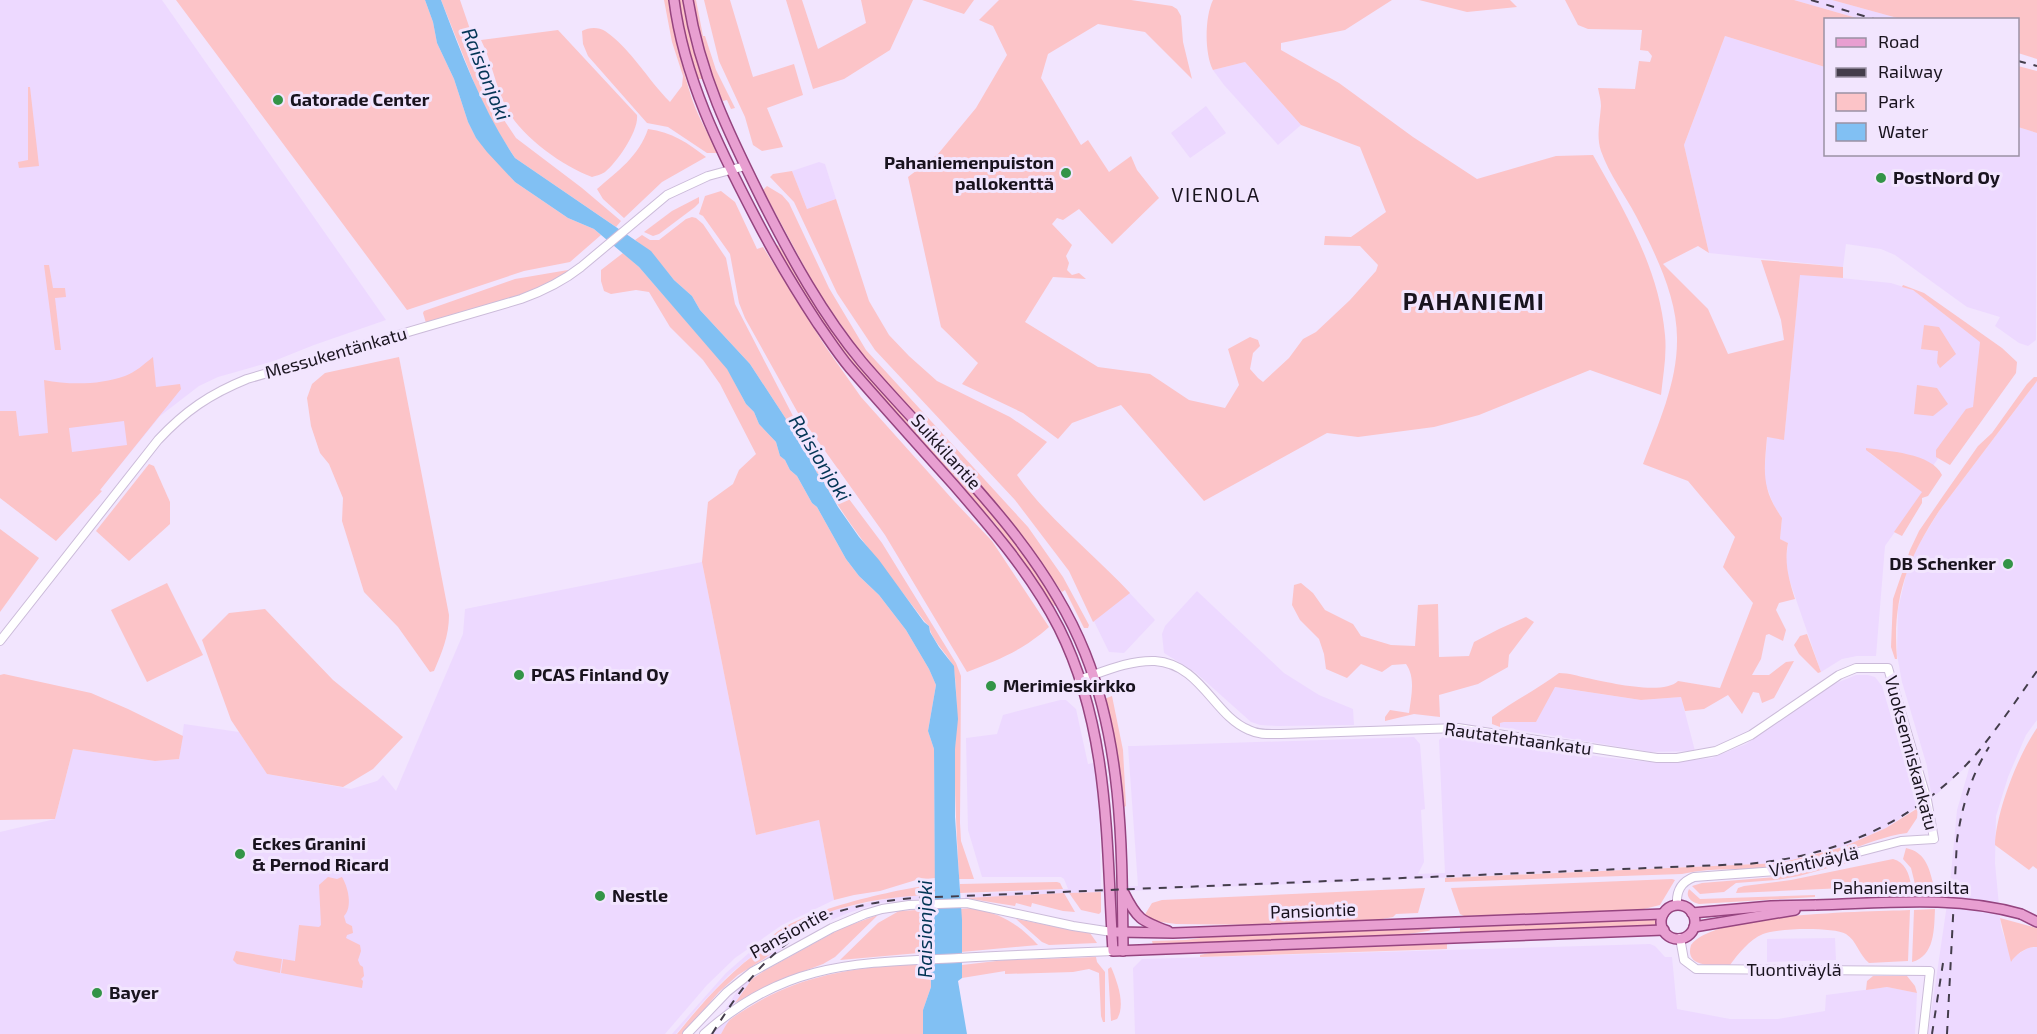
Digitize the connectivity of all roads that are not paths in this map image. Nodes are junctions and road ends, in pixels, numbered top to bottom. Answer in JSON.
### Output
{"nodes":[{"id":1,"x":674,"y":0,"type":"edge"},
{"id":2,"x":688,"y":0,"type":"edge"},
{"id":3,"x":745,"y":166,"type":"junction"},
{"id":4,"x":731,"y":170,"type":"junction"},
{"id":5,"x":0,"y":641,"type":"edge"},
{"id":6,"x":1888,"y":668,"type":"joint"},
{"id":7,"x":1093,"y":675,"type":"junction"},
{"id":8,"x":1079,"y":680,"type":"junction"},
{"id":9,"x":1934,"y":839,"type":"joint"},
{"id":10,"x":1123,"y":891,"type":"junction"},
{"id":11,"x":1677,"y":905,"type":"junction"},
{"id":12,"x":1816,"y":905,"type":"junction"},
{"id":13,"x":1692,"y":913,"type":"junction"},
{"id":14,"x":1663,"y":914,"type":"junction"},
{"id":15,"x":2037,"y":920,"type":"edge"},
{"id":16,"x":1694,"y":927,"type":"junction"},
{"id":17,"x":1664,"y":930,"type":"junction"},
{"id":18,"x":1112,"y":932,"type":"junction"},
{"id":19,"x":1123,"y":933,"type":"junction"},
{"id":20,"x":1173,"y":933,"type":"junction"},
{"id":21,"x":1680,"y":938,"type":"junction"},
{"id":22,"x":1118,"y":951,"type":"junction"},
{"id":23,"x":687,"y":1034,"type":"edge"},
{"id":24,"x":704,"y":1034,"type":"edge"},
{"id":25,"x":1923,"y":1034,"type":"edge"}],
"edges":[{"from":1,"to":4,"type":"main road","name":"Suikkilantie"},
{"from":2,"to":3,"type":"main road","name":"Suikkilantie"},
{"from":3,"to":4,"type":"street","name":"Messukentänkatu"},
{"from":3,"to":7,"type":"main road","name":"Suikkilantie"},
{"from":4,"to":5,"type":"street","name":"Messukentänkatu"},
{"from":4,"to":8,"type":"main road","name":"Suikkilantie"},
{"from":6,"to":7,"type":"street","name":"Rautatehtaankatu"},
{"from":6,"to":9,"type":"street","name":"Vuoksenniskankatu"},
{"from":7,"to":8,"type":"street","name":"Rautatehtaankatu"},
{"from":7,"to":10,"type":"main road","name":"Suikkilantie"},
{"from":8,"to":18,"type":"main road","name":"Suikkilantie"},
{"from":9,"to":11,"type":"street","name":"Vientiväylä"},
{"from":10,"to":19,"type":"main road","name":"Suikkilantie"},
{"from":10,"to":20,"type":"main road"},
{"from":11,"to":13,"type":"main road"},
{"from":11,"to":14,"type":"main road"},
{"from":12,"to":13,"type":"main road"},
{"from":12,"to":15,"type":"main road","name":"Pahaniemensilta","bridge":true},
{"from":12,"to":16,"type":"main road"},
{"from":13,"to":16,"type":"main road"},
{"from":14,"to":17,"type":"main road"},
{"from":14,"to":20,"type":"main road","name":"Pansiontie"},
{"from":16,"to":21,"type":"main road"},
{"from":17,"to":21,"type":"main road"},
{"from":17,"to":22,"type":"main road","name":"Pansiontie"},
{"from":18,"to":19,"type":"main road","name":"Pansiontie"},
{"from":18,"to":22,"type":"main road","name":"Suikkilantie"},
{"from":18,"to":23,"type":"street","name":"Pansiontie"},
{"from":19,"to":20,"type":"main road","name":"Pansiontie"},
{"from":19,"to":22,"type":"main road","name":"Suikkilantie"},
{"from":21,"to":25,"type":"street","name":"Tuontiväylä"},
{"from":22,"to":24,"type":"street","name":"Pansiontie"}]}
